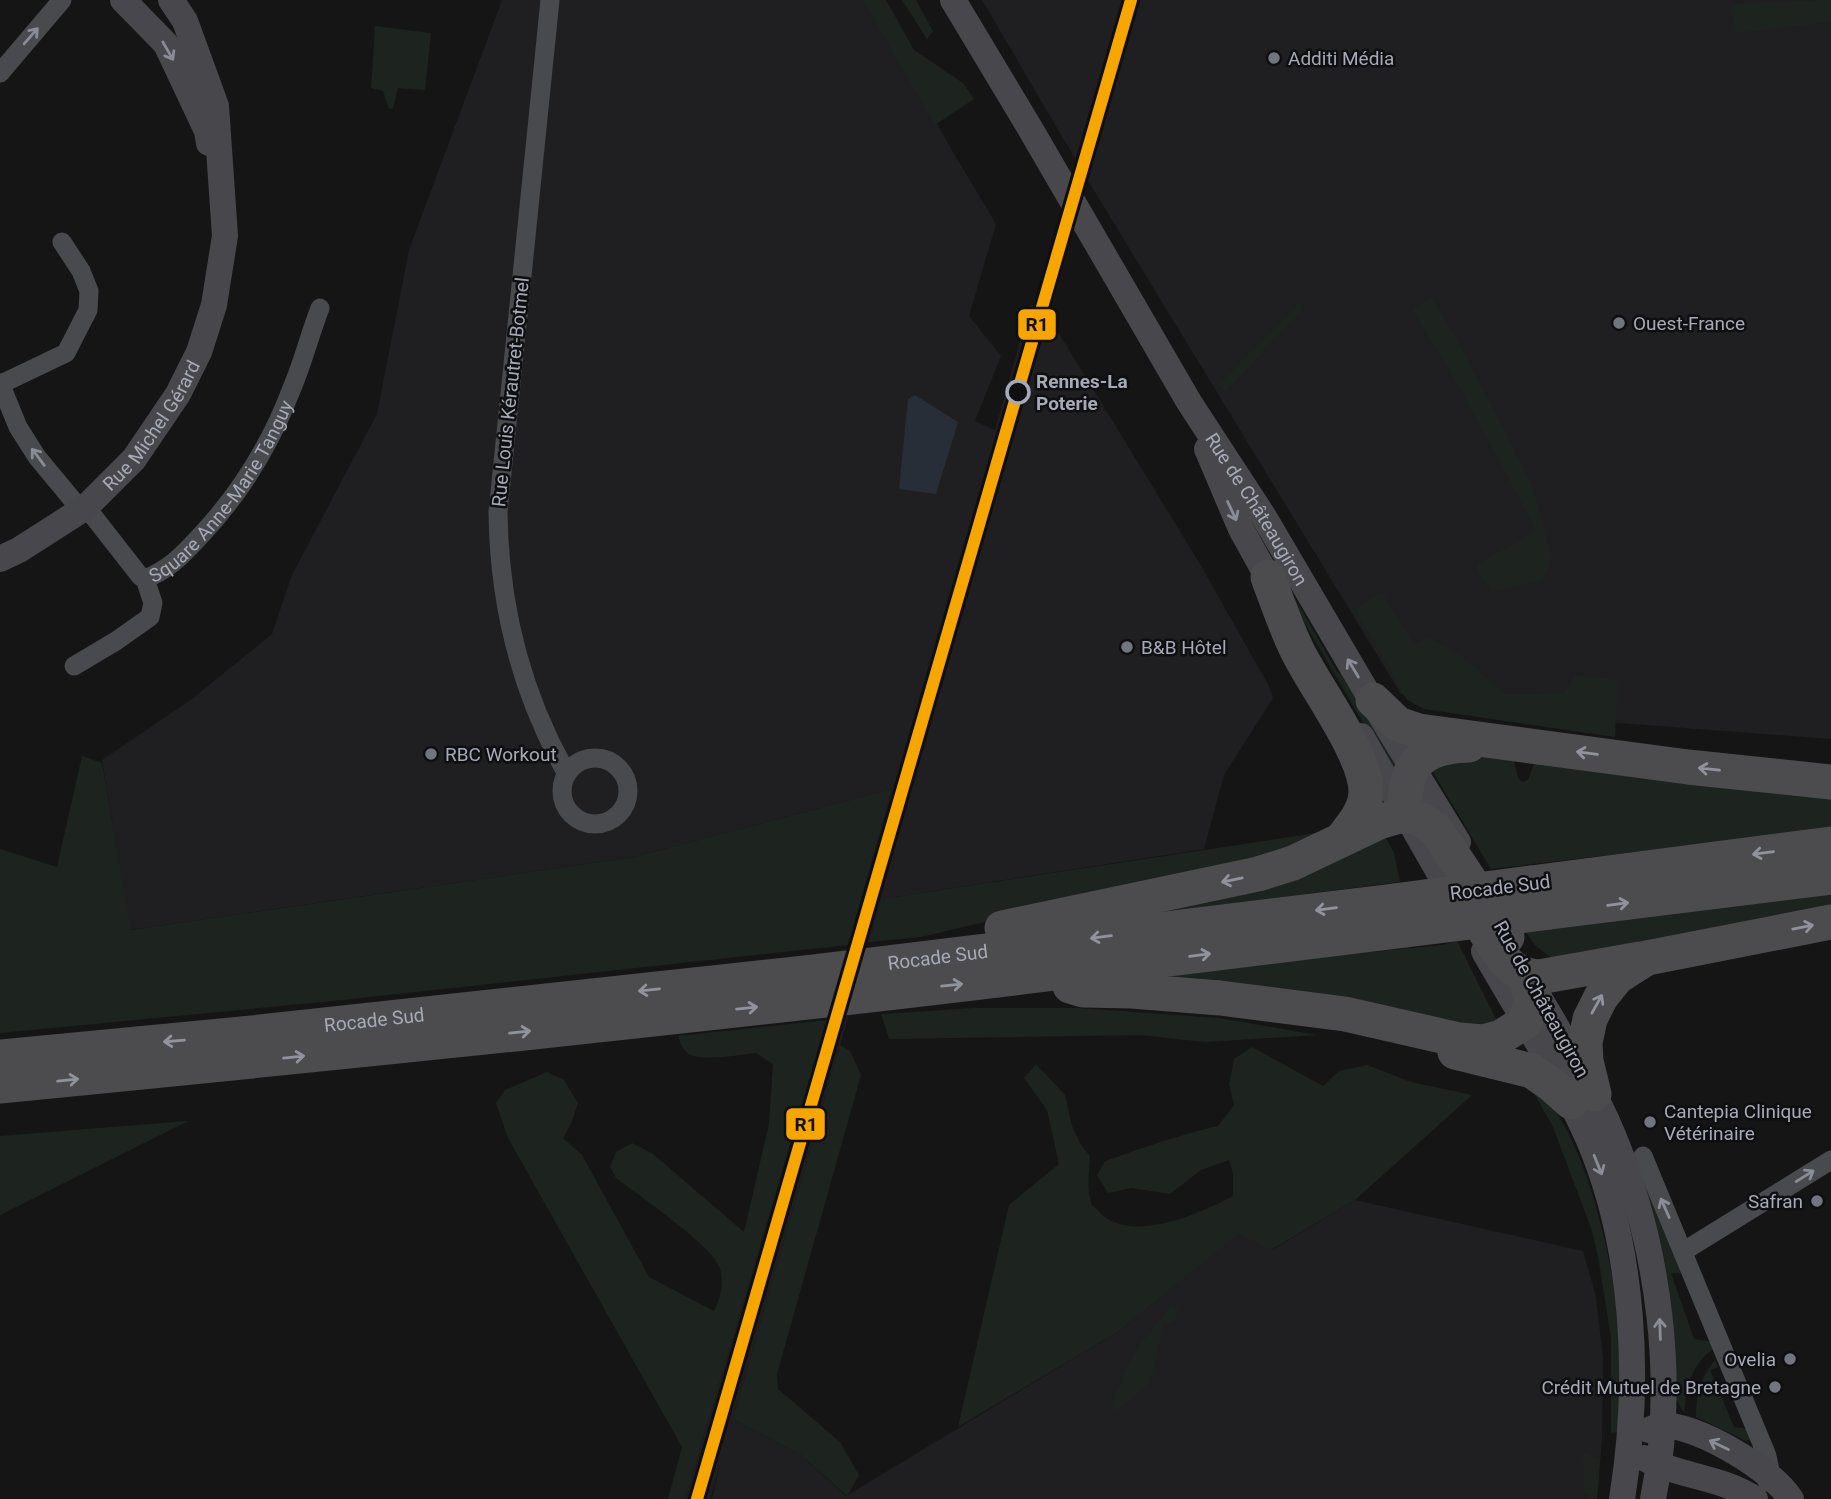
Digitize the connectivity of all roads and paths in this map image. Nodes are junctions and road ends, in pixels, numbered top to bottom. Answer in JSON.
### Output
{"nodes":[{"id":1,"x":62,"y":0,"type":"edge"},
{"id":2,"x":123,"y":0,"type":"edge"},
{"id":3,"x":171,"y":0,"type":"edge"},
{"id":4,"x":550,"y":0,"type":"edge"},
{"id":5,"x":953,"y":0,"type":"edge"},
{"id":6,"x":0,"y":72,"type":"edge"},
{"id":7,"x":225,"y":236,"type":"junction"},
{"id":8,"x":62,"y":242,"type":"dead end"},
{"id":9,"x":320,"y":307,"type":"dead end"},
{"id":10,"x":0,"y":384,"type":"edge"},
{"id":11,"x":1189,"y":402,"type":"junction"},
{"id":12,"x":84,"y":509,"type":"junction"},
{"id":13,"x":0,"y":559,"type":"edge"},
{"id":14,"x":1268,"y":577,"type":"junction"},
{"id":15,"x":145,"y":579,"type":"junction"},
{"id":16,"x":74,"y":666,"type":"dead end"},
{"id":17,"x":1373,"y":700,"type":"junction"},
{"id":18,"x":1514,"y":745,"type":"junction"},
{"id":19,"x":1412,"y":769,"type":"junction"},
{"id":20,"x":567,"y":774,"type":"dead end"},
{"id":21,"x":1831,"y":782,"type":"edge"},
{"id":22,"x":1406,"y":815,"type":"junction"},
{"id":23,"x":1341,"y":840,"type":"junction"},
{"id":24,"x":1439,"y":840,"type":"junction"},
{"id":25,"x":1831,"y":844,"type":"edge"},
{"id":26,"x":1831,"y":877,"type":"edge"},
{"id":27,"x":1400,"y":915,"type":"junction"},
{"id":28,"x":1831,"y":922,"type":"edge"},
{"id":29,"x":1507,"y":937,"type":"junction"},
{"id":30,"x":1647,"y":958,"type":"junction"},
{"id":31,"x":893,"y":967,"type":"junction"},
{"id":32,"x":1035,"y":976,"type":"junction"},
{"id":33,"x":1527,"y":976,"type":"junction"},
{"id":34,"x":818,"y":981,"type":"junction"},
{"id":35,"x":1300,"y":1008,"type":"junction"},
{"id":36,"x":1525,"y":1022,"type":"junction"},
{"id":37,"x":0,"y":1057,"type":"edge"},
{"id":38,"x":0,"y":1086,"type":"edge"},
{"id":39,"x":1582,"y":1098,"type":"junction"},
{"id":40,"x":1643,"y":1156,"type":"dead end"},
{"id":41,"x":1831,"y":1160,"type":"edge"},
{"id":42,"x":1684,"y":1251,"type":"junction"},
{"id":43,"x":1663,"y":1425,"type":"junction"},
{"id":44,"x":1627,"y":1449,"type":"junction"},
{"id":45,"x":1659,"y":1466,"type":"junction"},
{"id":46,"x":1771,"y":1476,"type":"junction"},
{"id":47,"x":1622,"y":1499,"type":"edge"},
{"id":48,"x":1653,"y":1499,"type":"edge"},
{"id":49,"x":1754,"y":1499,"type":"edge"},
{"id":50,"x":1791,"y":1499,"type":"edge"}],
"edges":[{"from":6,"to":1,"type":"street","one_way":true},
{"from":2,"to":7,"type":"main road","name":"Rue Michel Gérard","one_way":true},
{"from":3,"to":7,"type":"main road","name":"Rue Michel Gérard"},
{"from":4,"to":20,"type":"street","name":"Rue Louis Kérautret-Botmel"},
{"from":5,"to":11,"type":"main road","name":"Rue de Châteaugiron"},
{"from":7,"to":12,"type":"main road","name":"Rue Michel Gérard"},
{"from":8,"to":10,"type":"street"},
{"from":9,"to":15,"type":"street","name":"Square Anne-Marie Tanguy"},
{"from":12,"to":10,"type":"street","name":"Square Anne-Marie Tanguy","one_way":true},
{"from":11,"to":14,"type":"main road","name":"Rue de Châteaugiron","one_way":true},
{"from":17,"to":11,"type":"main road","name":"Rue de Châteaugiron","one_way":true},
{"from":12,"to":13,"type":"main road","name":"Rue Michel Gérard"},
{"from":12,"to":15,"type":"street","name":"Square Anne-Marie Tanguy"},
{"from":14,"to":22,"type":"main road","name":"Rue de Châteaugiron"},
{"from":14,"to":23,"type":"highway"},
{"from":15,"to":16,"type":"street"},
{"from":17,"to":18,"type":"highway"},
{"from":17,"to":19,"type":"main road","name":"Rue de Châteaugiron"},
{"from":18,"to":19,"type":"highway"},
{"from":21,"to":18,"type":"highway","one_way":true},
{"from":19,"to":22,"type":"highway"},
{"from":19,"to":24,"type":"main road","name":"Rue de Châteaugiron"},
{"from":22,"to":23,"type":"highway"},
{"from":22,"to":24,"type":"main road","name":"Rue de Châteaugiron"},
{"from":22,"to":29,"type":"highway"},
{"from":23,"to":31,"type":"highway","one_way":true},
{"from":24,"to":29,"type":"main road","name":"Rue de Châteaugiron"},
{"from":24,"to":33,"type":"highway"},
{"from":24,"to":36,"type":"main road","name":"Rue de Châteaugiron"},
{"from":25,"to":27,"type":"highway","name":"Rocade Sud","one_way":true,"bridge":true},
{"from":27,"to":26,"type":"highway","name":"Rocade Sud","one_way":true,"bridge":true},
{"from":27,"to":31,"type":"highway","name":"Rocade Sud","one_way":true},
{"from":32,"to":27,"type":"highway","name":"Rocade Sud","one_way":true},
{"from":30,"to":28,"type":"highway","one_way":true},
{"from":29,"to":33,"type":"main road","name":"Rue de Châteaugiron"},
{"from":30,"to":33,"type":"highway"},
{"from":39,"to":30,"type":"highway","one_way":true},
{"from":31,"to":32,"type":"highway","name":"Rocade Sud","one_way":true},
{"from":31,"to":34,"type":"highway"},
{"from":31,"to":34,"type":"highway","name":"Rocade Sud"},
{"from":32,"to":35,"type":"highway"},
{"from":33,"to":36,"type":"highway"},
{"from":33,"to":39,"type":"main road","name":"Rue de Châteaugiron"},
{"from":34,"to":37,"type":"highway","name":"Rocade Sud","one_way":true},
{"from":38,"to":34,"type":"highway","name":"Rocade Sud","one_way":true},
{"from":35,"to":36,"type":"highway"},
{"from":35,"to":39,"type":"highway"},
{"from":36,"to":39,"type":"main road","name":"Rue de Châteaugiron"},
{"from":43,"to":39,"type":"main road","name":"Rue de Châteaugiron","one_way":true},
{"from":39,"to":44,"type":"main road","name":"Rue de Châteaugiron","one_way":true},
{"from":42,"to":40,"type":"street","one_way":true},
{"from":42,"to":41,"type":"street","one_way":true},
{"from":42,"to":46,"type":"street"},
{"from":43,"to":44,"type":"main road"},
{"from":43,"to":45,"type":"main road","name":"Rue de Châteaugiron"},
{"from":46,"to":43,"type":"main road","one_way":true},
{"from":44,"to":45,"type":"main road"},
{"from":44,"to":47,"type":"main road","name":"Rue de Châteaugiron"},
{"from":45,"to":48,"type":"main road","name":"Rue de Châteaugiron"},
{"from":45,"to":49,"type":"main road"},
{"from":46,"to":49,"type":"street"},
{"from":46,"to":50,"type":"main road"}]}
